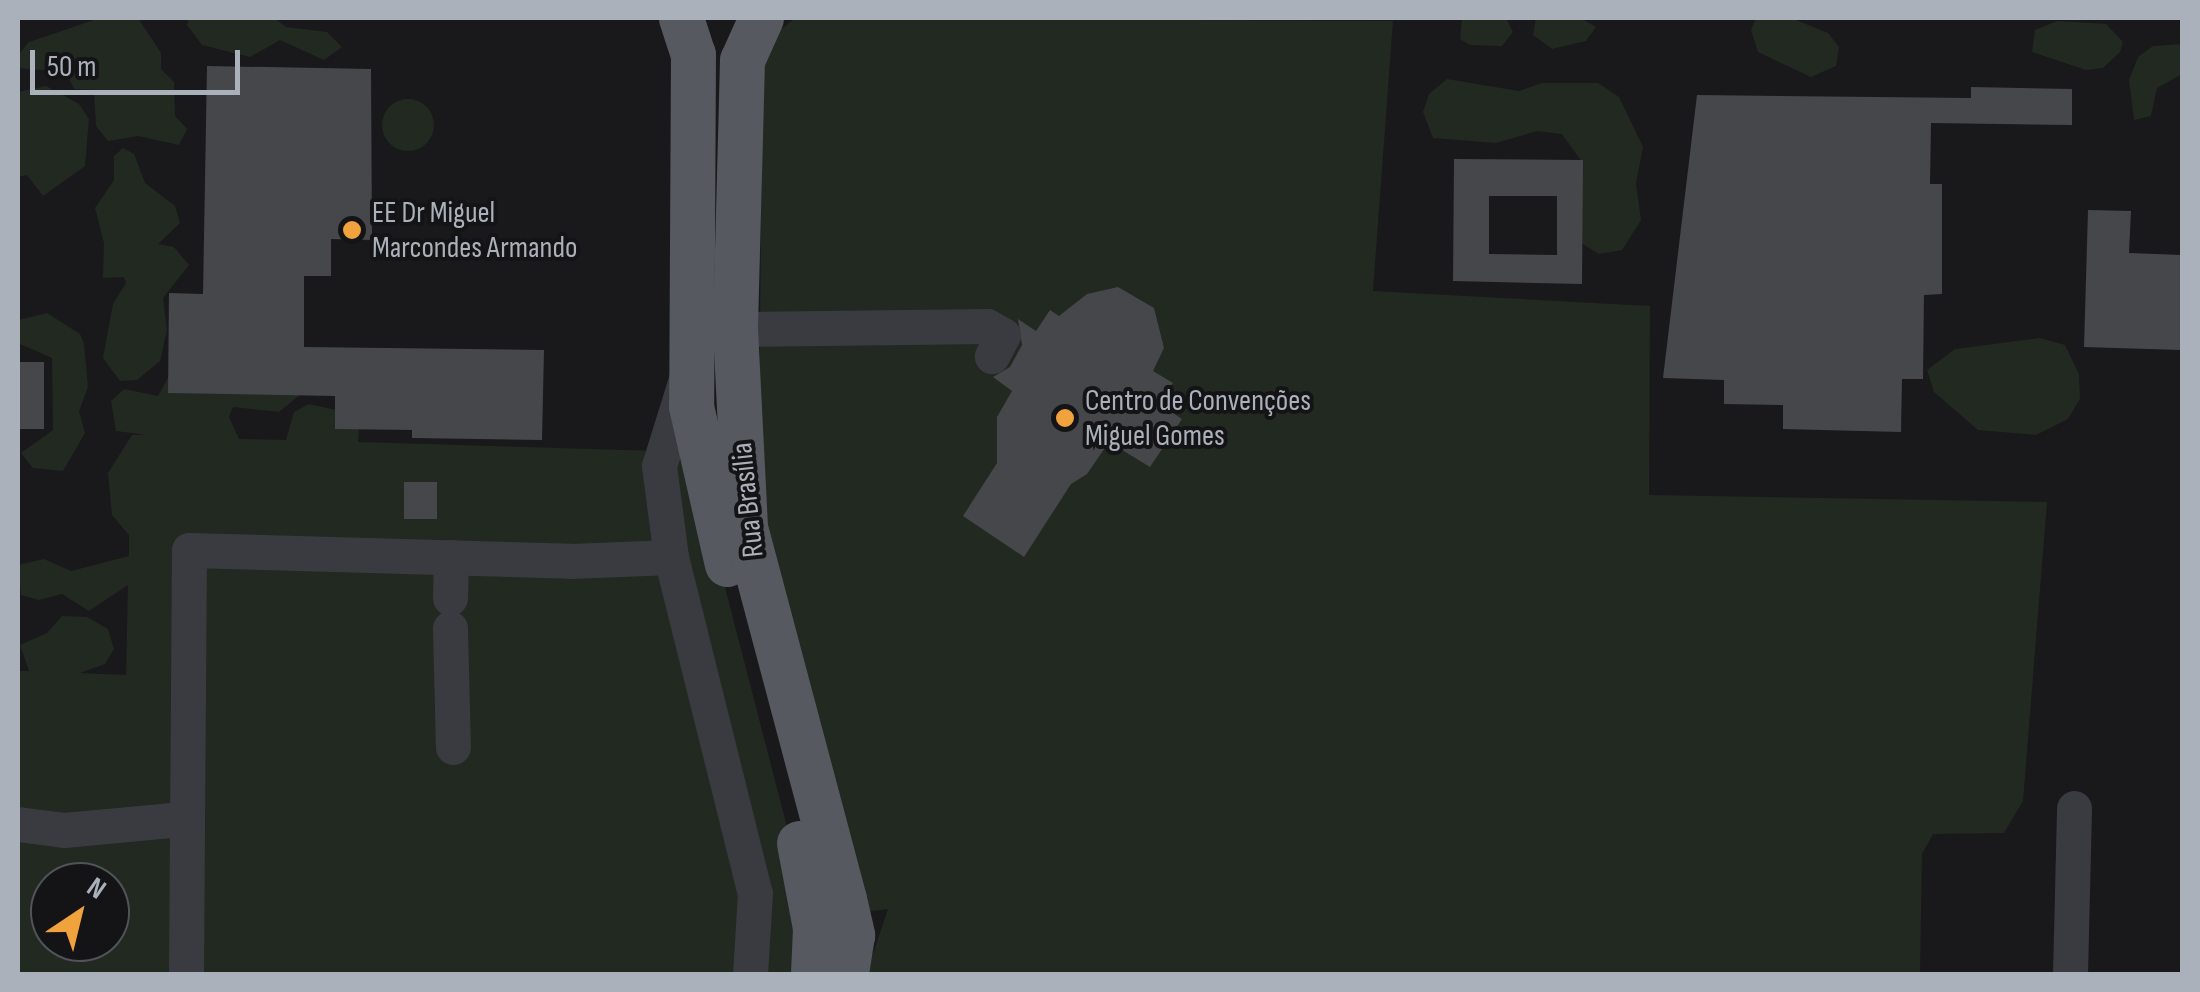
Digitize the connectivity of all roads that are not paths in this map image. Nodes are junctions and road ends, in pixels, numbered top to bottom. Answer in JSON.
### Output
{"nodes":[{"id":1,"x":681,"y":18,"type":"edge"},
{"id":2,"x":761,"y":18,"type":"edge"},
{"id":3,"x":716,"y":243,"type":"junction"},
{"id":4,"x":735,"y":328,"type":"junction"},
{"id":5,"x":992,"y":356,"type":"dead end"},
{"id":6,"x":693,"y":358,"type":"junction"},
{"id":7,"x":450,"y":557,"type":"junction"},
{"id":8,"x":671,"y":557,"type":"junction"},
{"id":9,"x":453,"y":747,"type":"dead end"},
{"id":10,"x":2074,"y":808,"type":"dead end"},
{"id":11,"x":183,"y":818,"type":"junction"},
{"id":12,"x":18,"y":824,"type":"edge"},
{"id":13,"x":186,"y":974,"type":"edge"},
{"id":14,"x":750,"y":974,"type":"edge"},
{"id":15,"x":813,"y":974,"type":"edge"},
{"id":16,"x":846,"y":974,"type":"edge"},
{"id":17,"x":2070,"y":974,"type":"edge"}],
"edges":[{"from":1,"to":3,"type":"main road","name":"Rua Brasília"},
{"from":2,"to":3,"type":"main road","name":"Rua Brasília"},
{"from":3,"to":4,"type":"main road","name":"Rua Brasília"},
{"from":3,"to":6,"type":"main road","name":"Rua Brasília"},
{"from":4,"to":5,"type":"street"},
{"from":4,"to":16,"type":"main road","name":"Rua Brasília"},
{"from":6,"to":8,"type":"street"},
{"from":6,"to":15,"type":"main road","name":"Rua Brasília"},
{"from":7,"to":8,"type":"street"},
{"from":7,"to":9,"type":"street"},
{"from":7,"to":11,"type":"street"},
{"from":8,"to":14,"type":"street"},
{"from":10,"to":17,"type":"street"},
{"from":11,"to":12,"type":"street"},
{"from":11,"to":13,"type":"street"}]}
